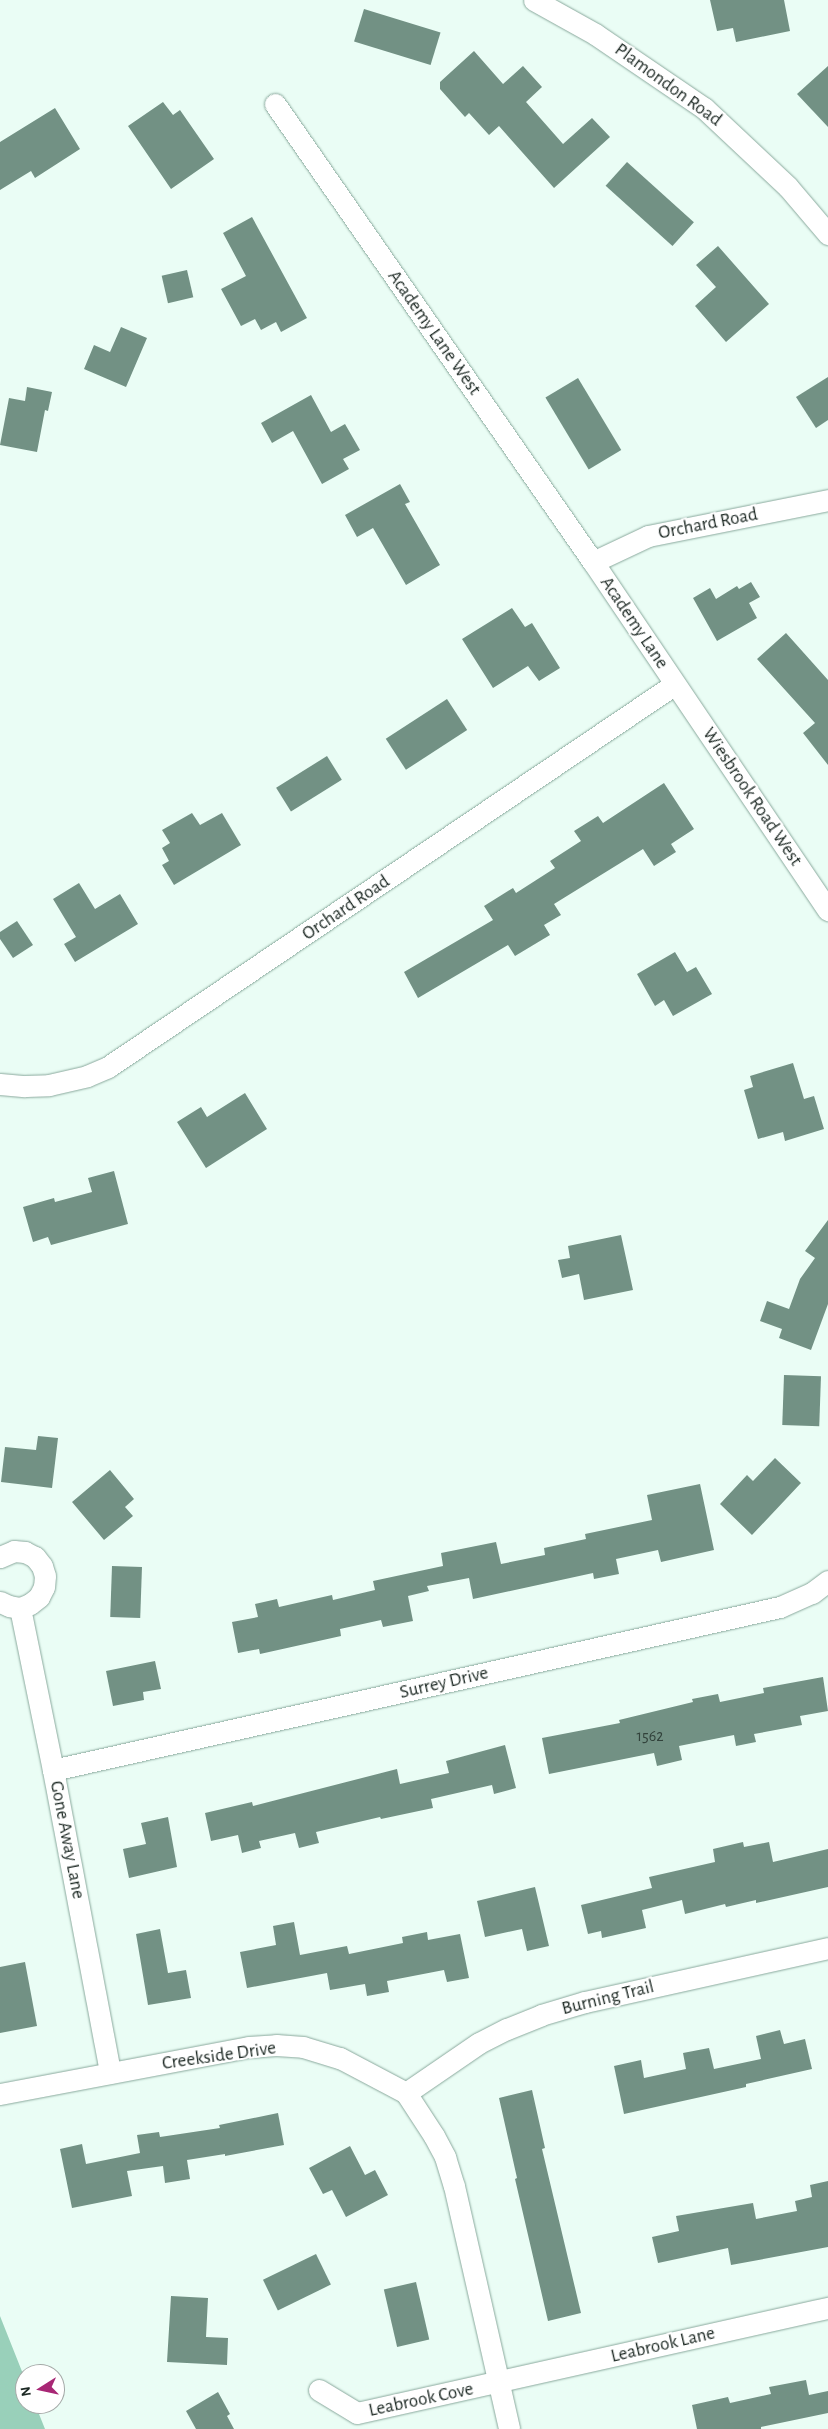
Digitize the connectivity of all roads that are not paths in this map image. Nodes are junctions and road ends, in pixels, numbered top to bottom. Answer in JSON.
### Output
{"nodes":[{"id":1,"x":534,"y":0,"type":"edge"},
{"id":2,"x":275,"y":104,"type":"dead end"},
{"id":3,"x":828,"y":234,"type":"edge"},
{"id":4,"x":828,"y":500,"type":"edge"},
{"id":5,"x":593,"y":562,"type":"junction"},
{"id":6,"x":675,"y":684,"type":"junction"},
{"id":7,"x":828,"y":910,"type":"edge"},
{"id":8,"x":0,"y":1084,"type":"edge"},
{"id":9,"x":0,"y":1557,"type":"edge"},
{"id":10,"x":828,"y":1581,"type":"edge"},
{"id":11,"x":10,"y":1605,"type":"edge"},
{"id":12,"x":53,"y":1770,"type":"junction"},
{"id":13,"x":828,"y":1948,"type":"edge"},
{"id":14,"x":110,"y":2073,"type":"junction"},
{"id":15,"x":406,"y":2093,"type":"junction"},
{"id":16,"x":0,"y":2094,"type":"edge"},
{"id":17,"x":828,"y":2308,"type":"edge"},
{"id":18,"x":499,"y":2383,"type":"junction"},
{"id":19,"x":319,"y":2390,"type":"dead end"},
{"id":20,"x":509,"y":2429,"type":"edge"}],
"edges":[{"from":1,"to":3,"type":"street","name":"Plamondon Road"},
{"from":2,"to":5,"type":"street","name":"Academy Lane West"},
{"from":4,"to":5,"type":"street","name":"Orchard Road"},
{"from":5,"to":6,"type":"street","name":"Academy Lane"},
{"from":6,"to":7,"type":"street","name":"Wiesbrook Road West"},
{"from":6,"to":8,"type":"street","name":"Orchard Road"},
{"from":9,"to":11,"type":"street"},
{"from":10,"to":12,"type":"street","name":"Surrey Drive"},
{"from":11,"to":12,"type":"street","name":"Gone Away Lane"},
{"from":12,"to":14,"type":"street","name":"Gone Away Lane"},
{"from":13,"to":15,"type":"street","name":"Burning Trail"},
{"from":14,"to":15,"type":"street","name":"Creekside Drive"},
{"from":14,"to":16,"type":"street","name":"Creekside Drive"},
{"from":15,"to":18,"type":"street","name":"Creekside Drive"},
{"from":17,"to":18,"type":"street","name":"Leabrook Lane"},
{"from":18,"to":19,"type":"street","name":"Leabrook Cove"},
{"from":18,"to":20,"type":"street","name":"Creekside Drive"}]}
